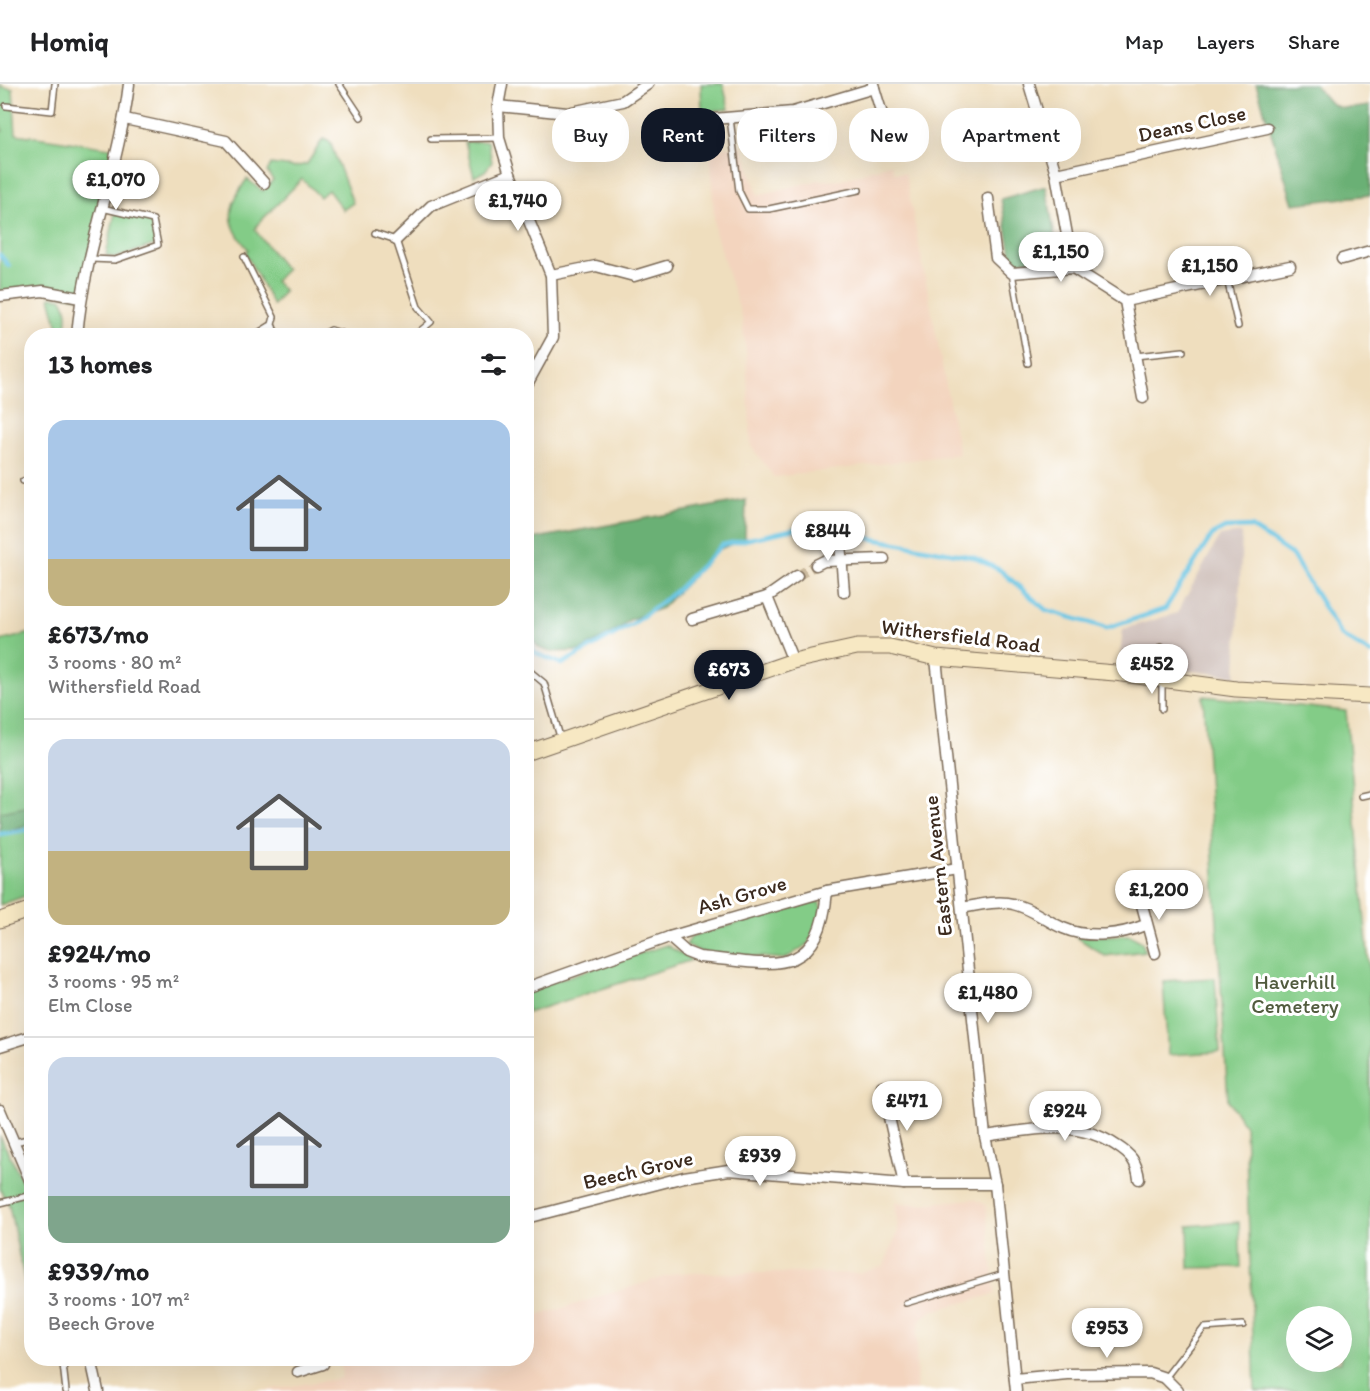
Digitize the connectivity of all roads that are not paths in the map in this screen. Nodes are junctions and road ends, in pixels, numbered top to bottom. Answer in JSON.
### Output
{"nodes":[{"id":1,"x":55,"y":84,"type":"edge"},
{"id":2,"x":129,"y":84,"type":"edge"},
{"id":3,"x":339,"y":84,"type":"edge"},
{"id":4,"x":502,"y":84,"type":"edge"},
{"id":5,"x":648,"y":84,"type":"edge"},
{"id":6,"x":1029,"y":84,"type":"edge"},
{"id":7,"x":874,"y":86,"type":"edge"},
{"id":8,"x":6,"y":106,"type":"dead end"},
{"id":9,"x":498,"y":106,"type":"junction"},
{"id":10,"x":880,"y":108,"type":"edge"},
{"id":11,"x":361,"y":117,"type":"dead end"},
{"id":12,"x":125,"y":118,"type":"junction"},
{"id":13,"x":725,"y":118,"type":"edge"},
{"id":14,"x":730,"y":118,"type":"junction"},
{"id":15,"x":1267,"y":128,"type":"dead end"},
{"id":16,"x":499,"y":138,"type":"junction"},
{"id":17,"x":431,"y":139,"type":"dead end"},
{"id":18,"x":510,"y":174,"type":"junction"},
{"id":19,"x":1056,"y":174,"type":"junction"},
{"id":20,"x":264,"y":183,"type":"dead end"},
{"id":21,"x":859,"y":190,"type":"dead end"},
{"id":22,"x":988,"y":198,"type":"dead end"},
{"id":23,"x":102,"y":208,"type":"junction"},
{"id":24,"x":375,"y":233,"type":"dead end"},
{"id":25,"x":396,"y":240,"type":"junction"},
{"id":26,"x":1370,"y":251,"type":"edge"},
{"id":27,"x":244,"y":257,"type":"dead end"},
{"id":28,"x":90,"y":259,"type":"junction"},
{"id":29,"x":1342,"y":259,"type":"dead end"},
{"id":30,"x":667,"y":266,"type":"dead end"},
{"id":31,"x":1290,"y":266,"type":"dead end"},
{"id":32,"x":1073,"y":268,"type":"junction"},
{"id":33,"x":1012,"y":273,"type":"junction"},
{"id":34,"x":550,"y":275,"type":"junction"},
{"id":35,"x":1227,"y":279,"type":"junction"},
{"id":36,"x":0,"y":296,"type":"edge"},
{"id":37,"x":80,"y":297,"type":"junction"},
{"id":38,"x":1125,"y":301,"type":"junction"},
{"id":39,"x":1238,"y":326,"type":"dead end"},
{"id":40,"x":78,"y":328,"type":"edge"},
{"id":41,"x":271,"y":328,"type":"edge"},
{"id":42,"x":424,"y":328,"type":"edge"},
{"id":43,"x":1183,"y":351,"type":"dead end"},
{"id":44,"x":1135,"y":356,"type":"junction"},
{"id":45,"x":1028,"y":363,"type":"dead end"},
{"id":46,"x":534,"y":371,"type":"edge"},
{"id":47,"x":1143,"y":398,"type":"dead end"},
{"id":48,"x":839,"y":530,"type":"dead end"},
{"id":49,"x":884,"y":559,"type":"dead end"},
{"id":50,"x":842,"y":560,"type":"junction"},
{"id":51,"x":816,"y":565,"type":"tunnel mouth"},
{"id":52,"x":797,"y":576,"type":"tunnel mouth"},
{"id":53,"x":844,"y":592,"type":"dead end"},
{"id":54,"x":767,"y":597,"type":"junction"},
{"id":55,"x":692,"y":619,"type":"dead end"},
{"id":56,"x":1161,"y":647,"type":"dead end"},
{"id":57,"x":936,"y":658,"type":"junction"},
{"id":58,"x":793,"y":661,"type":"junction"},
{"id":59,"x":534,"y":675,"type":"edge"},
{"id":60,"x":1159,"y":679,"type":"junction"},
{"id":61,"x":1370,"y":696,"type":"edge"},
{"id":62,"x":1162,"y":709,"type":"dead end"},
{"id":63,"x":561,"y":741,"type":"junction"},
{"id":64,"x":534,"y":750,"type":"edge"},
{"id":65,"x":1370,"y":794,"type":"edge"},
{"id":66,"x":1361,"y":796,"type":"dead end"},
{"id":67,"x":957,"y":869,"type":"junction"},
{"id":68,"x":827,"y":891,"type":"junction"},
{"id":69,"x":1139,"y":894,"type":"dead end"},
{"id":70,"x":962,"y":908,"type":"junction"},
{"id":71,"x":24,"y":912,"type":"edge"},
{"id":72,"x":0,"y":920,"type":"edge"},
{"id":73,"x":1145,"y":925,"type":"junction"},
{"id":74,"x":669,"y":937,"type":"junction"},
{"id":75,"x":1155,"y":953,"type":"dead end"},
{"id":76,"x":534,"y":985,"type":"edge"},
{"id":77,"x":24,"y":1038,"type":"edge"},
{"id":78,"x":0,"y":1046,"type":"edge"},
{"id":79,"x":882,"y":1086,"type":"dead end"},
{"id":80,"x":0,"y":1110,"type":"edge"},
{"id":81,"x":985,"y":1136,"type":"junction"},
{"id":82,"x":24,"y":1140,"type":"edge"},
{"id":83,"x":13,"y":1143,"type":"junction"},
{"id":84,"x":24,"y":1167,"type":"edge"},
{"id":85,"x":1139,"y":1179,"type":"dead end"},
{"id":86,"x":904,"y":1184,"type":"junction"},
{"id":87,"x":994,"y":1184,"type":"junction"},
{"id":88,"x":24,"y":1198,"type":"edge"},
{"id":89,"x":0,"y":1203,"type":"edge"},
{"id":90,"x":534,"y":1216,"type":"edge"},
{"id":91,"x":1004,"y":1274,"type":"junction"},
{"id":92,"x":906,"y":1303,"type":"dead end"},
{"id":93,"x":1243,"y":1325,"type":"dead end"},
{"id":94,"x":63,"y":1366,"type":"edge"},
{"id":95,"x":93,"y":1366,"type":"edge"},
{"id":96,"x":310,"y":1366,"type":"edge"},
{"id":97,"x":298,"y":1372,"type":"dead end"},
{"id":98,"x":1015,"y":1378,"type":"junction"},
{"id":99,"x":1165,"y":1378,"type":"junction"},
{"id":100,"x":66,"y":1391,"type":"edge"},
{"id":101,"x":98,"y":1391,"type":"edge"},
{"id":102,"x":1016,"y":1391,"type":"edge"},
{"id":103,"x":1178,"y":1391,"type":"edge"}],
"edges":[{"from":1,"to":8,"type":"lane"},
{"from":2,"to":12,"type":"street"},
{"from":3,"to":11,"type":"lane"},
{"from":4,"to":9,"type":"street"},
{"from":5,"to":9,"type":"street"},
{"from":6,"to":19,"type":"street"},
{"from":7,"to":10,"type":"street"},
{"from":7,"to":14,"type":"street"},
{"from":9,"to":16,"type":"street"},
{"from":12,"to":20,"type":"street"},
{"from":12,"to":23,"type":"street"},
{"from":13,"to":14,"type":"street"},
{"from":14,"to":21,"type":"lane"},
{"from":15,"to":19,"type":"street","name":"Deans Close"},
{"from":16,"to":17,"type":"lane"},
{"from":16,"to":18,"type":"street"},
{"from":18,"to":25,"type":"street"},
{"from":18,"to":34,"type":"street"},
{"from":19,"to":32,"type":"street"},
{"from":22,"to":33,"type":"street"},
{"from":23,"to":28,"type":"street"},
{"from":23,"to":28,"type":"lane"},
{"from":24,"to":25,"type":"lane"},
{"from":25,"to":42,"type":"lane"},
{"from":26,"to":29,"type":"street"},
{"from":27,"to":41,"type":"lane"},
{"from":28,"to":37,"type":"street"},
{"from":30,"to":34,"type":"street"},
{"from":31,"to":35,"type":"street"},
{"from":32,"to":33,"type":"street"},
{"from":32,"to":38,"type":"street"},
{"from":33,"to":45,"type":"lane"},
{"from":34,"to":46,"type":"street"},
{"from":35,"to":38,"type":"street"},
{"from":35,"to":39,"type":"lane"},
{"from":36,"to":37,"type":"street"},
{"from":37,"to":40,"type":"street"},
{"from":38,"to":44,"type":"street"},
{"from":43,"to":44,"type":"lane"},
{"from":44,"to":47,"type":"street"},
{"from":48,"to":50,"type":"street"},
{"from":49,"to":50,"type":"street"},
{"from":50,"to":51,"type":"street"},
{"from":50,"to":53,"type":"street"},
{"from":52,"to":54,"type":"street"},
{"from":54,"to":55,"type":"street"},
{"from":54,"to":58,"type":"street"},
{"from":56,"to":60,"type":"lane"},
{"from":57,"to":58,"type":"street","name":"Withersfield Road"},
{"from":57,"to":60,"type":"street","name":"Withersfield Road"},
{"from":57,"to":67,"type":"street","name":"Eastern Avenue"},
{"from":58,"to":63,"type":"street","name":"Withersfield Road"},
{"from":59,"to":63,"type":"lane"},
{"from":60,"to":61,"type":"street","name":"Withersfield Road"},
{"from":60,"to":62,"type":"lane"},
{"from":63,"to":64,"type":"street","name":"Withersfield Road"},
{"from":65,"to":66,"type":"lane"},
{"from":67,"to":68,"type":"street","name":"Ash Grove"},
{"from":67,"to":70,"type":"street","name":"Eastern Avenue"},
{"from":68,"to":74,"type":"street","name":"Ash Grove"},
{"from":68,"to":74,"type":"street"},
{"from":69,"to":73,"type":"street"},
{"from":70,"to":73,"type":"street"},
{"from":70,"to":81,"type":"street","name":"Eastern Avenue"},
{"from":71,"to":72,"type":"street"},
{"from":73,"to":75,"type":"street"},
{"from":74,"to":76,"type":"street","name":"Ash Grove"},
{"from":77,"to":78,"type":"street"},
{"from":79,"to":86,"type":"street"},
{"from":80,"to":83,"type":"street"},
{"from":81,"to":85,"type":"street"},
{"from":81,"to":87,"type":"street","name":"Eastern Avenue"},
{"from":82,"to":83,"type":"lane"},
{"from":83,"to":84,"type":"street"},
{"from":86,"to":87,"type":"street","name":"Beech Grove"},
{"from":86,"to":90,"type":"street","name":"Beech Grove"},
{"from":87,"to":91,"type":"street","name":"Eastern Avenue"},
{"from":88,"to":89,"type":"lane"},
{"from":91,"to":92,"type":"lane"},
{"from":91,"to":98,"type":"street","name":"Eastern Avenue"},
{"from":93,"to":99,"type":"lane"},
{"from":94,"to":100,"type":"lane"},
{"from":95,"to":101,"type":"street"},
{"from":96,"to":97,"type":"street"},
{"from":98,"to":99,"type":"street"},
{"from":98,"to":102,"type":"street","name":"Eastern Avenue"},
{"from":99,"to":103,"type":"street"}]}
